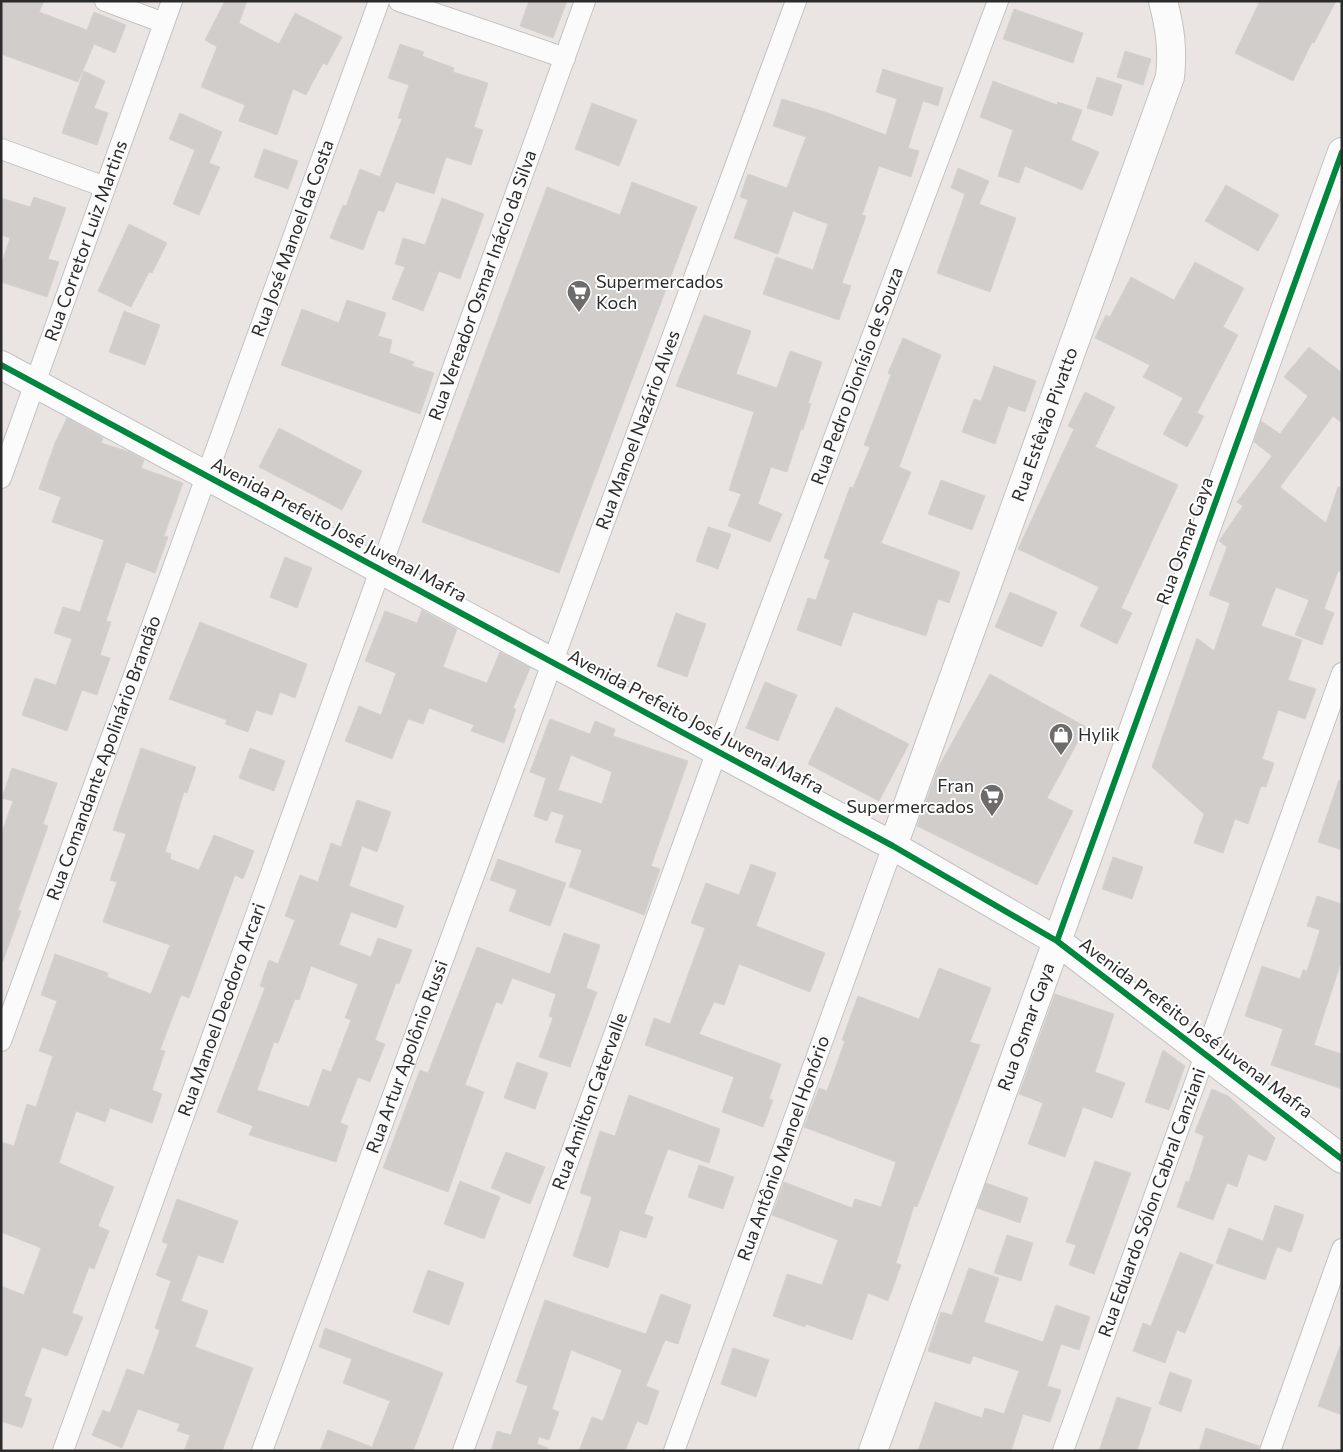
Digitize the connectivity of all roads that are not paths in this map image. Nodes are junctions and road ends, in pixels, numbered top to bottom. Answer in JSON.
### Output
{"nodes":[{"id":1,"x":105,"y":1,"type":"edge"},
{"id":2,"x":172,"y":1,"type":"edge"},
{"id":3,"x":379,"y":1,"type":"edge"},
{"id":4,"x":398,"y":1,"type":"edge"},
{"id":5,"x":586,"y":1,"type":"edge"},
{"id":6,"x":796,"y":1,"type":"edge"},
{"id":7,"x":998,"y":1,"type":"edge"},
{"id":8,"x":1163,"y":1,"type":"edge"},
{"id":9,"x":164,"y":23,"type":"junction"},
{"id":10,"x":565,"y":58,"type":"junction"},
{"id":11,"x":1,"y":149,"type":"edge"},
{"id":12,"x":1342,"y":152,"type":"edge"},
{"id":13,"x":105,"y":187,"type":"junction"},
{"id":14,"x":1,"y":365,"type":"edge"},
{"id":15,"x":35,"y":383,"type":"junction"},
{"id":16,"x":207,"y":476,"type":"junction"},
{"id":17,"x":1,"y":478,"type":"edge"},
{"id":18,"x":380,"y":569,"type":"junction"},
{"id":19,"x":554,"y":663,"type":"junction"},
{"id":20,"x":1342,"y":673,"type":"edge"},
{"id":21,"x":717,"y":751,"type":"junction"},
{"id":22,"x":893,"y":846,"type":"junction"},
{"id":23,"x":1057,"y":941,"type":"junction"},
{"id":24,"x":1,"y":1041,"type":"edge"},
{"id":25,"x":1206,"y":1053,"type":"junction"},
{"id":26,"x":1342,"y":1159,"type":"edge"},
{"id":27,"x":1342,"y":1249,"type":"edge"},
{"id":28,"x":63,"y":1451,"type":"edge"},
{"id":29,"x":262,"y":1451,"type":"edge"},
{"id":30,"x":463,"y":1451,"type":"edge"},
{"id":31,"x":674,"y":1451,"type":"edge"},
{"id":32,"x":873,"y":1451,"type":"edge"},
{"id":33,"x":1063,"y":1451,"type":"edge"},
{"id":34,"x":1270,"y":1451,"type":"edge"}],
"edges":[{"from":1,"to":9,"type":"street"},
{"from":2,"to":9,"type":"street","name":"Rua Corretor Luiz Martins"},
{"from":3,"to":16,"type":"street","name":"Rua José Manoel da Costa"},
{"from":4,"to":10,"type":"street"},
{"from":5,"to":10,"type":"street","name":"Rua Vereador Osmar Inácio da Silva"},
{"from":6,"to":19,"type":"street","name":"Rua Manoel Nazário Alves"},
{"from":7,"to":21,"type":"street","name":"Rua Pedro Dionísio de Souza"},
{"from":8,"to":22,"type":"main road","name":"Rua Estêvão Pivatto"},
{"from":9,"to":13,"type":"street","name":"Rua Corretor Luiz Martins"},
{"from":10,"to":18,"type":"street","name":"Rua Vereador Osmar Inácio da Silva"},
{"from":11,"to":13,"type":"street"},
{"from":12,"to":23,"type":"main road","name":"Rua Osmar Gaya"},
{"from":13,"to":15,"type":"street","name":"Rua Corretor Luiz Martins"},
{"from":14,"to":15,"type":"main road","name":"Avenida Prefeito José Juvenal Mafra"},
{"from":15,"to":16,"type":"main road","name":"Avenida Prefeito José Juvenal Mafra"},
{"from":15,"to":17,"type":"street","name":"Rua Corretor Luiz Martins"},
{"from":16,"to":18,"type":"main road","name":"Avenida Prefeito José Juvenal Mafra"},
{"from":16,"to":24,"type":"street","name":"Rua Comandante Apolinário Brandão"},
{"from":18,"to":19,"type":"main road","name":"Avenida Prefeito José Juvenal Mafra"},
{"from":18,"to":28,"type":"street","name":"Rua Manoel Deodoro Arcari"},
{"from":19,"to":21,"type":"main road","name":"Avenida Prefeito José Juvenal Mafra"},
{"from":19,"to":29,"type":"street","name":"Rua Artur Apolônio Russi"},
{"from":20,"to":25,"type":"street","name":"Rua Eduardo Sólon Cabral Canziani"},
{"from":21,"to":22,"type":"main road","name":"Avenida Prefeito José Juvenal Mafra"},
{"from":21,"to":30,"type":"street","name":"Rua Amilton Catervalle"},
{"from":22,"to":23,"type":"main road","name":"Avenida Prefeito José Juvenal Mafra"},
{"from":22,"to":31,"type":"street","name":"Rua Antônio Manoel Honório"},
{"from":23,"to":25,"type":"main road","name":"Avenida Prefeito José Juvenal Mafra"},
{"from":23,"to":32,"type":"main road","name":"Rua Osmar Gaya"},
{"from":25,"to":26,"type":"main road","name":"Avenida Prefeito José Juvenal Mafra"},
{"from":25,"to":33,"type":"street","name":"Rua Eduardo Sólon Cabral Canziani"},
{"from":27,"to":34,"type":"street"}]}
